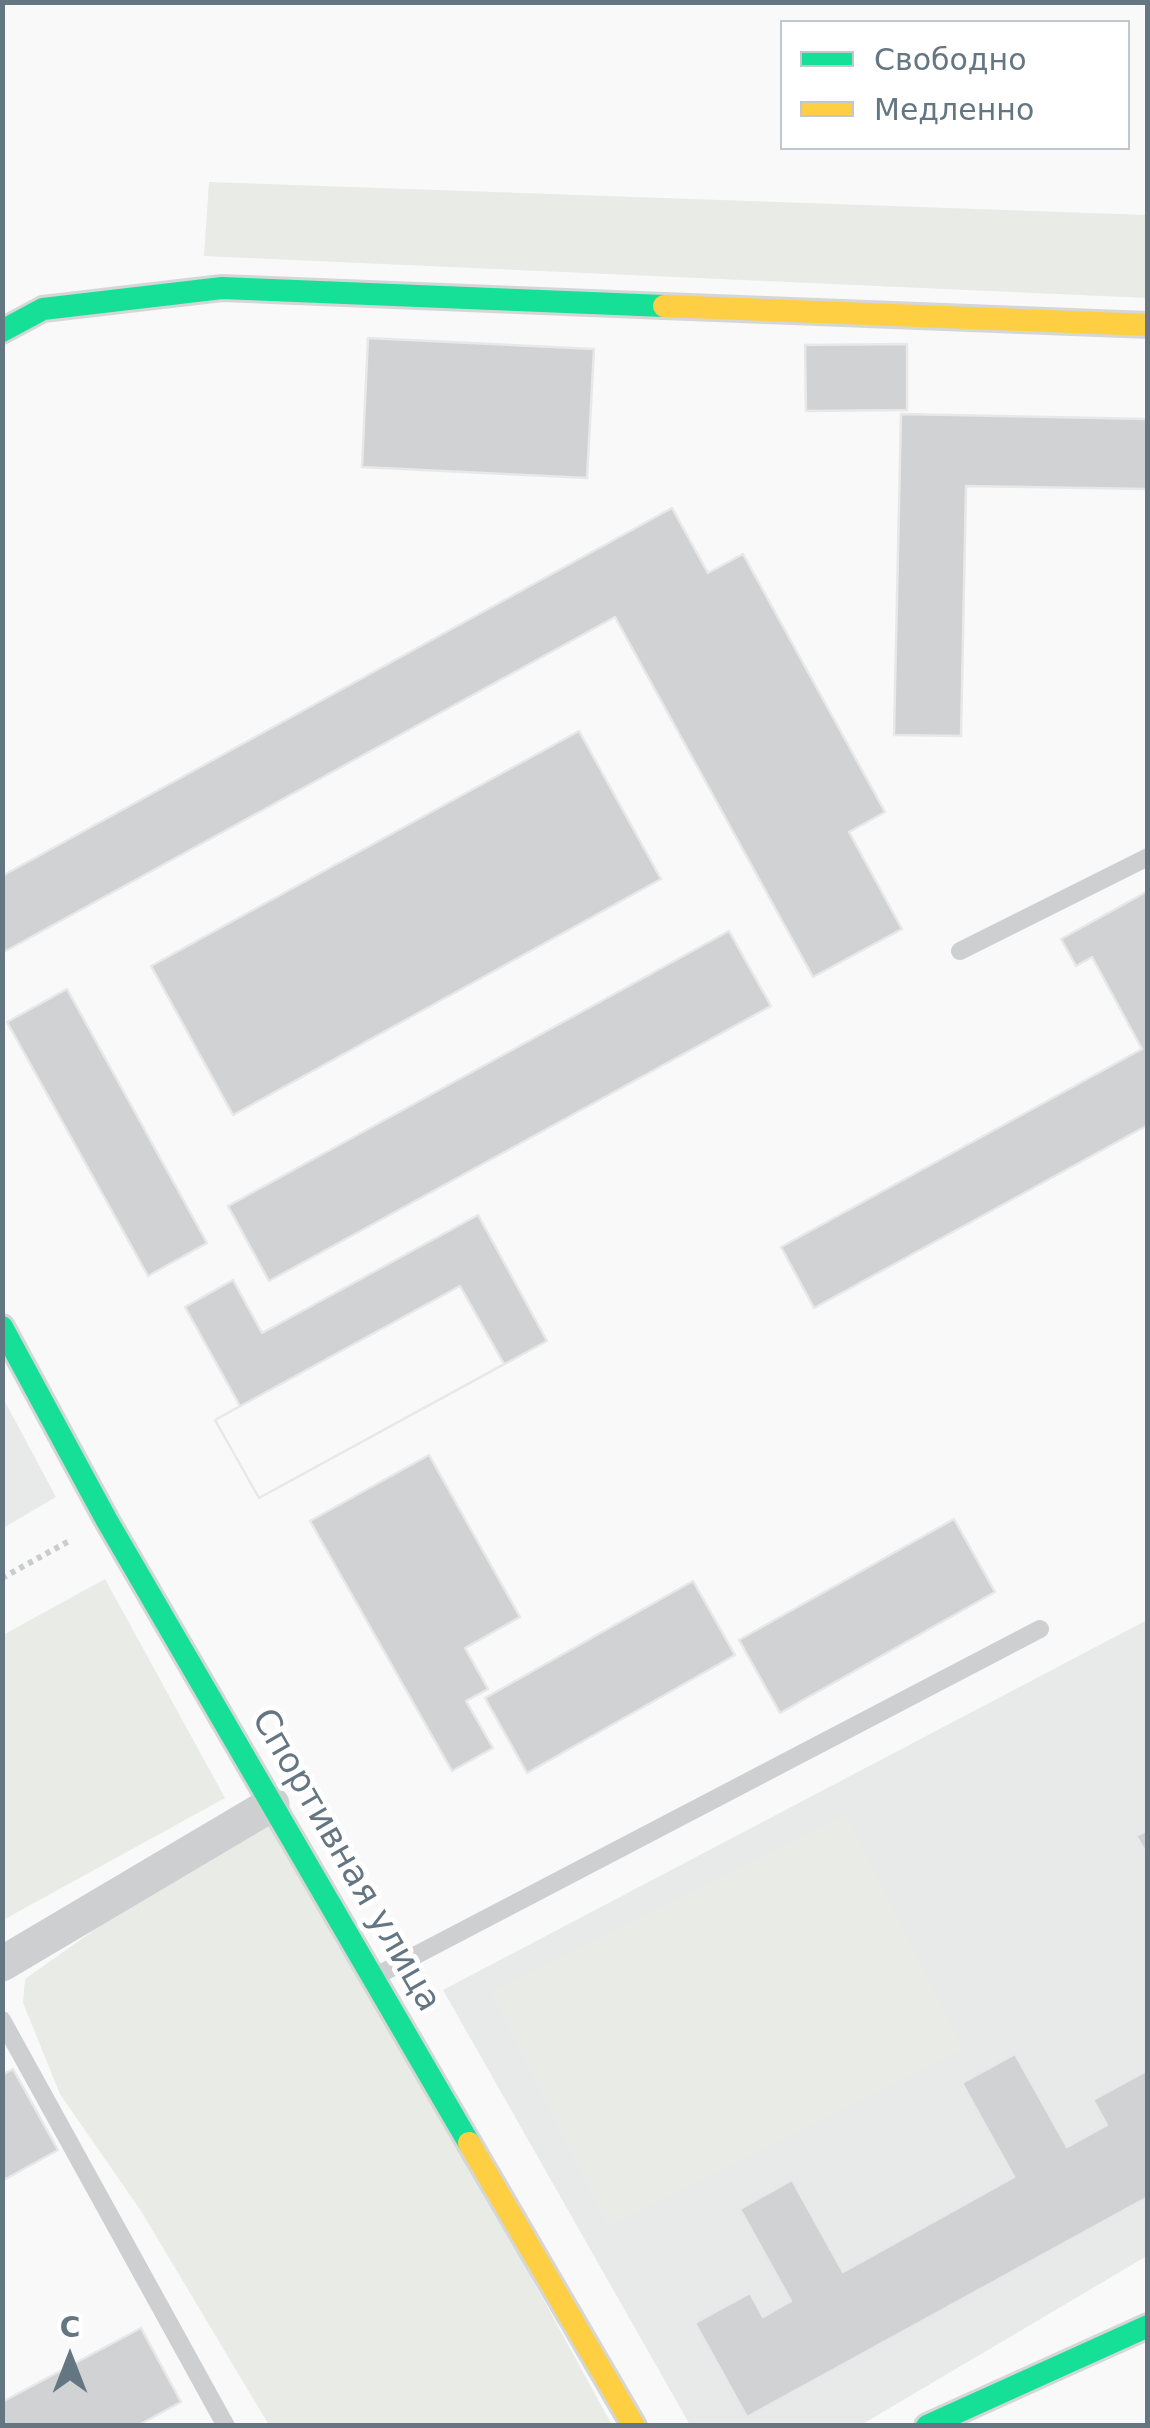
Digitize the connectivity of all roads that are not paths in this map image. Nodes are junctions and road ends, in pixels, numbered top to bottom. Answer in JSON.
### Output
{"nodes":[{"id":1,"x":1148,"y":325,"type":"edge"},
{"id":2,"x":2,"y":331,"type":"edge"},
{"id":3,"x":1148,"y":856,"type":"edge"},
{"id":4,"x":960,"y":951,"type":"dead end"},
{"id":5,"x":2,"y":1328,"type":"edge"},
{"id":6,"x":1040,"y":1629,"type":"dead end"},
{"id":7,"x":272,"y":1804,"type":"junction"},
{"id":8,"x":2,"y":1964,"type":"edge"},
{"id":9,"x":373,"y":1978,"type":"junction"},
{"id":10,"x":2,"y":2020,"type":"edge"},
{"id":11,"x":1148,"y":2326,"type":"edge"},
{"id":12,"x":226,"y":2426,"type":"edge"},
{"id":13,"x":634,"y":2426,"type":"edge"},
{"id":14,"x":927,"y":2426,"type":"edge"}],
"edges":[{"from":1,"to":2,"type":"street"},
{"from":3,"to":4,"type":"lane"},
{"from":5,"to":7,"type":"street","name":"Спортивная улица"},
{"from":6,"to":9,"type":"lane"},
{"from":7,"to":8,"type":"street"},
{"from":7,"to":9,"type":"street","name":"Спортивная улица"},
{"from":9,"to":13,"type":"street","name":"Спортивная улица"},
{"from":10,"to":12,"type":"lane"},
{"from":11,"to":14,"type":"street"}]}
